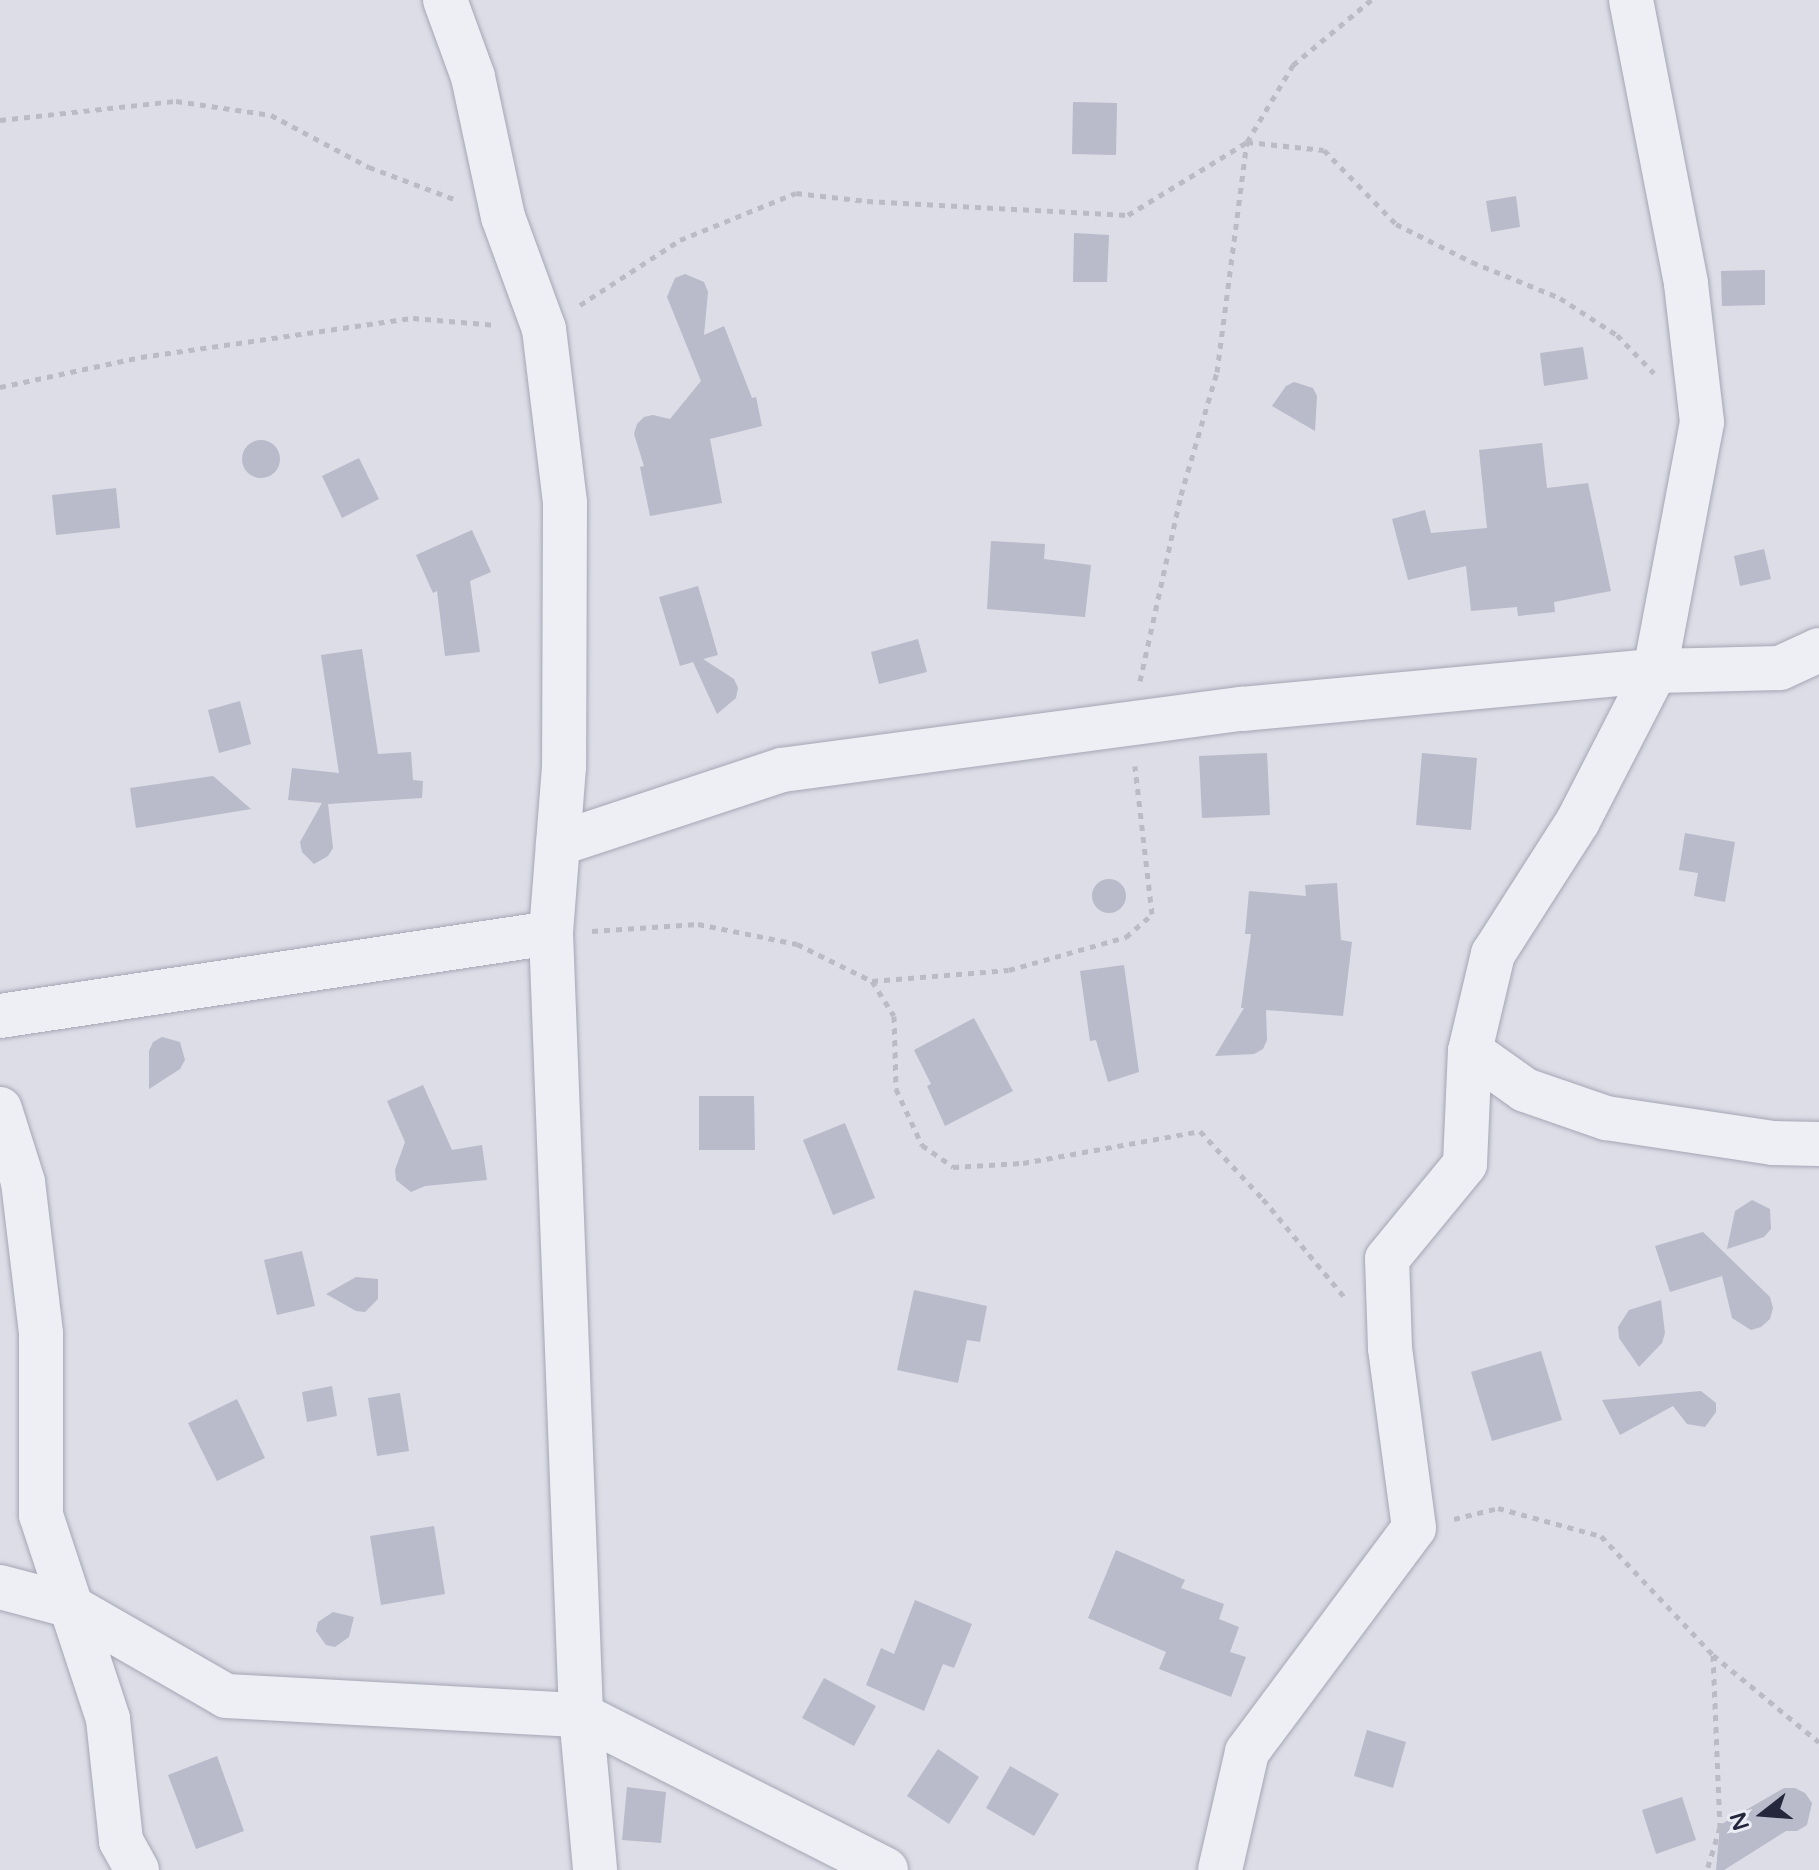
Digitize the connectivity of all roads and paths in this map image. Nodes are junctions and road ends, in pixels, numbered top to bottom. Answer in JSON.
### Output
{"nodes":[{"id":1,"x":445,"y":0,"type":"edge"},
{"id":2,"x":1371,"y":0,"type":"edge"},
{"id":3,"x":1631,"y":0,"type":"edge"},
{"id":4,"x":0,"y":120,"type":"edge"},
{"id":5,"x":1247,"y":142,"type":"junction"},
{"id":6,"x":503,"y":217,"type":"junction"},
{"id":7,"x":544,"y":329,"type":"junction"},
{"id":8,"x":0,"y":387,"type":"edge"},
{"id":9,"x":1702,"y":422,"type":"junction"},
{"id":10,"x":1819,"y":650,"type":"edge"},
{"id":11,"x":1655,"y":671,"type":"junction"},
{"id":12,"x":1130,"y":723,"type":"junction"},
{"id":13,"x":558,"y":844,"type":"junction"},
{"id":14,"x":551,"y":933,"type":"junction"},
{"id":15,"x":872,"y":981,"type":"junction"},
{"id":16,"x":0,"y":1016,"type":"edge"},
{"id":17,"x":1470,"y":1051,"type":"junction"},
{"id":18,"x":0,"y":1109,"type":"edge"},
{"id":19,"x":1819,"y":1144,"type":"edge"},
{"id":20,"x":1390,"y":1348,"type":"junction"},
{"id":21,"x":1414,"y":1528,"type":"junction"},
{"id":22,"x":0,"y":1587,"type":"edge"},
{"id":23,"x":68,"y":1605,"type":"junction"},
{"id":24,"x":1713,"y":1655,"type":"junction"},
{"id":25,"x":581,"y":1715,"type":"junction"},
{"id":26,"x":1819,"y":1742,"type":"edge"},
{"id":27,"x":137,"y":1870,"type":"edge"},
{"id":28,"x":595,"y":1870,"type":"edge"},
{"id":29,"x":886,"y":1870,"type":"edge"},
{"id":30,"x":1220,"y":1870,"type":"edge"},
{"id":31,"x":1707,"y":1870,"type":"edge"}],
"edges":[{"from":1,"to":6,"type":"street"},
{"from":2,"to":5,"type":"path"},
{"from":3,"to":9,"type":"street"},
{"from":4,"to":6,"type":"path"},
{"from":5,"to":7,"type":"path"},
{"from":5,"to":9,"type":"path"},
{"from":5,"to":12,"type":"path"},
{"from":6,"to":7,"type":"street"},
{"from":7,"to":8,"type":"path"},
{"from":7,"to":13,"type":"street"},
{"from":9,"to":11,"type":"street"},
{"from":10,"to":11,"type":"street"},
{"from":11,"to":12,"type":"street"},
{"from":11,"to":17,"type":"street"},
{"from":12,"to":13,"type":"street"},
{"from":12,"to":15,"type":"path"},
{"from":13,"to":14,"type":"street"},
{"from":14,"to":15,"type":"path"},
{"from":14,"to":16,"type":"street"},
{"from":14,"to":25,"type":"street"},
{"from":15,"to":20,"type":"path"},
{"from":17,"to":19,"type":"street"},
{"from":17,"to":20,"type":"street"},
{"from":18,"to":23,"type":"street"},
{"from":20,"to":21,"type":"street"},
{"from":21,"to":24,"type":"path"},
{"from":21,"to":30,"type":"street"},
{"from":22,"to":23,"type":"street"},
{"from":23,"to":25,"type":"street"},
{"from":23,"to":27,"type":"street"},
{"from":24,"to":26,"type":"path"},
{"from":24,"to":31,"type":"path"},
{"from":25,"to":28,"type":"street"},
{"from":25,"to":29,"type":"street"}]}
